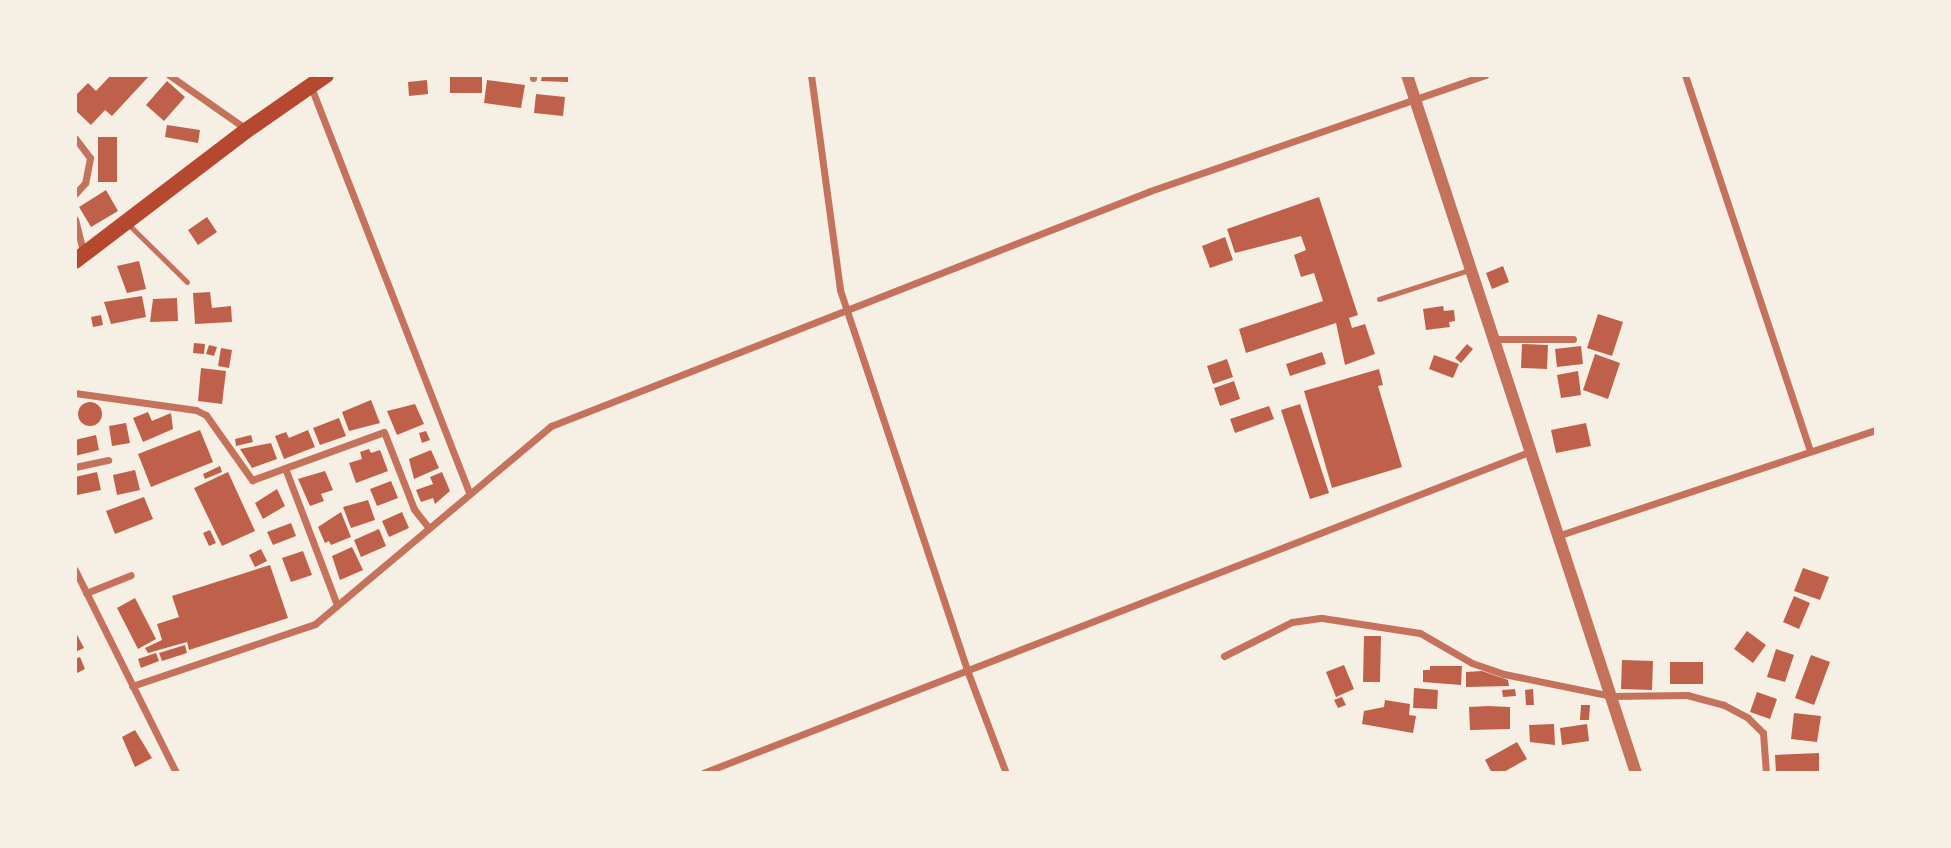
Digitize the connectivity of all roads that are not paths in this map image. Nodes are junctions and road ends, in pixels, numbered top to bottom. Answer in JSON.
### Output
{"nodes":[{"id":1,"x":169,"y":75,"type":"edge"},
{"id":2,"x":327,"y":75,"type":"edge"},
{"id":3,"x":811,"y":75,"type":"edge"},
{"id":4,"x":1407,"y":75,"type":"edge"},
{"id":5,"x":1485,"y":75,"type":"edge"},
{"id":6,"x":1685,"y":75,"type":"edge"},
{"id":7,"x":311,"y":87,"type":"junction"},
{"id":8,"x":1415,"y":99,"type":"junction"},
{"id":9,"x":247,"y":130,"type":"junction"},
{"id":10,"x":75,"y":138,"type":"edge"},
{"id":11,"x":75,"y":194,"type":"edge"},
{"id":12,"x":75,"y":219,"type":"edge"},
{"id":13,"x":127,"y":223,"type":"junction"},
{"id":14,"x":80,"y":258,"type":"edge"},
{"id":15,"x":1470,"y":269,"type":"junction"},
{"id":16,"x":187,"y":282,"type":"dead end"},
{"id":17,"x":1380,"y":299,"type":"dead end"},
{"id":18,"x":847,"y":310,"type":"junction"},
{"id":19,"x":1494,"y":339,"type":"junction"},
{"id":20,"x":1573,"y":339,"type":"dead end"},
{"id":21,"x":75,"y":393,"type":"edge"},
{"id":22,"x":1876,"y":430,"type":"edge"},
{"id":23,"x":1532,"y":451,"type":"junction"},
{"id":24,"x":1810,"y":451,"type":"junction"},
{"id":25,"x":108,"y":460,"type":"dead end"},
{"id":26,"x":75,"y":467,"type":"edge"},
{"id":27,"x":285,"y":468,"type":"junction"},
{"id":28,"x":470,"y":492,"type":"junction"},
{"id":29,"x":428,"y":527,"type":"junction"},
{"id":30,"x":1560,"y":535,"type":"junction"},
{"id":31,"x":75,"y":570,"type":"edge"},
{"id":32,"x":131,"y":575,"type":"dead end"},
{"id":33,"x":86,"y":593,"type":"junction"},
{"id":34,"x":337,"y":605,"type":"junction"},
{"id":35,"x":1224,"y":656,"type":"dead end"},
{"id":36,"x":967,"y":670,"type":"junction"},
{"id":37,"x":132,"y":686,"type":"junction"},
{"id":38,"x":1611,"y":696,"type":"junction"},
{"id":39,"x":176,"y":773,"type":"edge"},
{"id":40,"x":703,"y":773,"type":"edge"},
{"id":41,"x":1006,"y":773,"type":"edge"},
{"id":42,"x":1636,"y":773,"type":"edge"},
{"id":43,"x":1766,"y":773,"type":"edge"}],
"edges":[{"from":1,"to":9,"type":"street"},
{"from":2,"to":7,"type":"main road"},
{"from":3,"to":18,"type":"street"},
{"from":4,"to":8,"type":"street"},
{"from":5,"to":8,"type":"street"},
{"from":6,"to":24,"type":"street"},
{"from":7,"to":9,"type":"main road"},
{"from":7,"to":28,"type":"street"},
{"from":8,"to":15,"type":"street"},
{"from":8,"to":18,"type":"street"},
{"from":9,"to":13,"type":"main road"},
{"from":10,"to":11,"type":"street"},
{"from":12,"to":14,"type":"street"},
{"from":13,"to":14,"type":"main road"},
{"from":13,"to":16,"type":"lane"},
{"from":15,"to":17,"type":"lane"},
{"from":15,"to":19,"type":"street"},
{"from":18,"to":28,"type":"street"},
{"from":18,"to":36,"type":"street"},
{"from":19,"to":20,"type":"street"},
{"from":19,"to":23,"type":"street"},
{"from":21,"to":27,"type":"street"},
{"from":22,"to":24,"type":"street"},
{"from":23,"to":30,"type":"street"},
{"from":23,"to":36,"type":"street"},
{"from":24,"to":30,"type":"street"},
{"from":25,"to":26,"type":"street"},
{"from":27,"to":29,"type":"street"},
{"from":27,"to":34,"type":"street"},
{"from":28,"to":29,"type":"street"},
{"from":29,"to":34,"type":"street"},
{"from":30,"to":38,"type":"street"},
{"from":31,"to":33,"type":"street"},
{"from":32,"to":33,"type":"street"},
{"from":33,"to":37,"type":"street"},
{"from":34,"to":37,"type":"street"},
{"from":35,"to":38,"type":"street"},
{"from":36,"to":40,"type":"street"},
{"from":36,"to":41,"type":"street"},
{"from":37,"to":39,"type":"street"},
{"from":38,"to":42,"type":"street"},
{"from":38,"to":43,"type":"street"}]}
